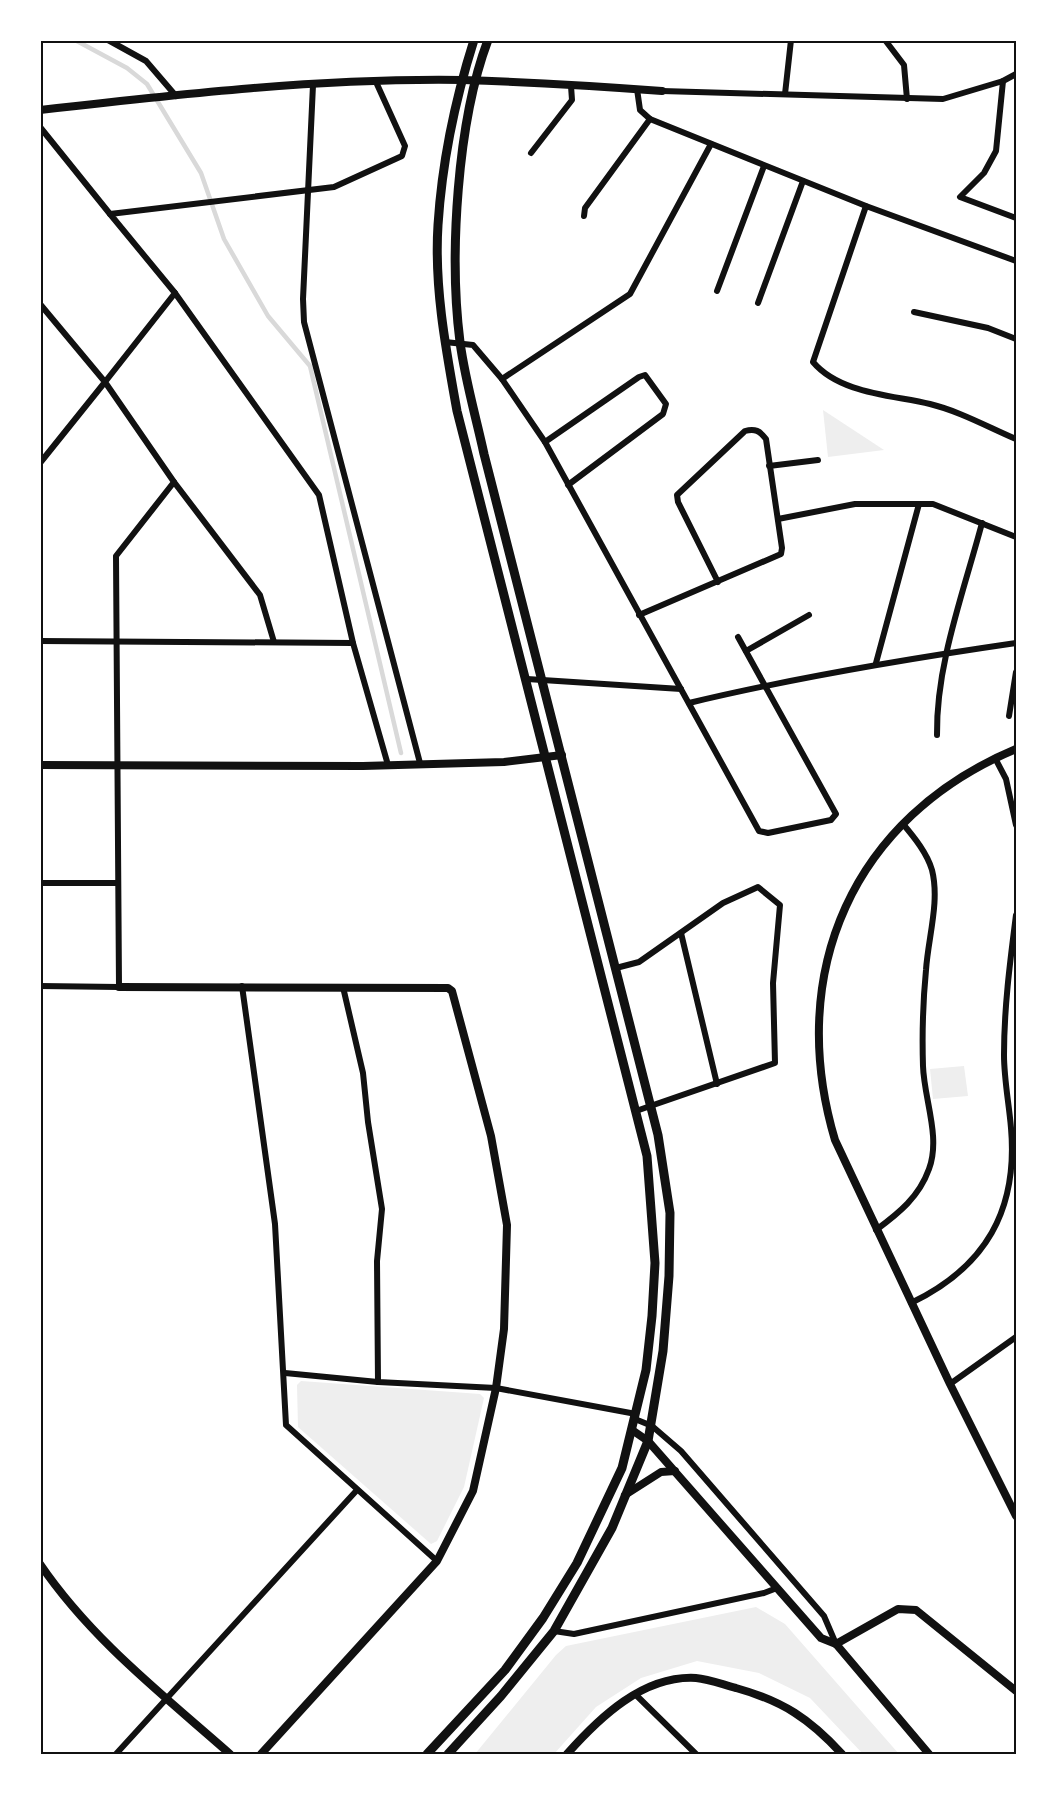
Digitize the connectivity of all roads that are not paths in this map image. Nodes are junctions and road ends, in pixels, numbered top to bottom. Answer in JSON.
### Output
{"nodes":[{"id":1,"x":108,"y":40,"type":"edge"},
{"id":2,"x":474,"y":40,"type":"edge"},
{"id":3,"x":488,"y":40,"type":"edge"},
{"id":4,"x":791,"y":40,"type":"edge"},
{"id":5,"x":885,"y":40,"type":"edge"},
{"id":6,"x":1017,"y":74,"type":"edge"},
{"id":7,"x":461,"y":80,"type":"junction"},
{"id":8,"x":477,"y":81,"type":"junction"},
{"id":9,"x":1003,"y":81,"type":"junction"},
{"id":10,"x":376,"y":82,"type":"junction"},
{"id":11,"x":313,"y":85,"type":"junction"},
{"id":12,"x":571,"y":86,"type":"junction"},
{"id":13,"x":637,"y":89,"type":"junction"},
{"id":14,"x":662,"y":91,"type":"joint"},
{"id":15,"x":785,"y":94,"type":"junction"},
{"id":16,"x":173,"y":97,"type":"junction"},
{"id":17,"x":907,"y":99,"type":"junction"},
{"id":18,"x":40,"y":110,"type":"edge"},
{"id":19,"x":650,"y":119,"type":"junction"},
{"id":20,"x":40,"y":127,"type":"edge"},
{"id":21,"x":711,"y":144,"type":"junction"},
{"id":22,"x":531,"y":153,"type":"dead end"},
{"id":23,"x":764,"y":166,"type":"junction"},
{"id":24,"x":803,"y":181,"type":"junction"},
{"id":25,"x":307,"y":190,"type":"junction"},
{"id":26,"x":866,"y":206,"type":"junction"},
{"id":27,"x":110,"y":214,"type":"junction"},
{"id":28,"x":584,"y":216,"type":"dead end"},
{"id":29,"x":1017,"y":218,"type":"edge"},
{"id":30,"x":1017,"y":261,"type":"edge"},
{"id":31,"x":717,"y":291,"type":"dead end"},
{"id":32,"x":175,"y":293,"type":"junction"},
{"id":33,"x":758,"y":303,"type":"dead end"},
{"id":34,"x":40,"y":304,"type":"edge"},
{"id":35,"x":914,"y":312,"type":"dead end"},
{"id":36,"x":1017,"y":339,"type":"edge"},
{"id":37,"x":445,"y":342,"type":"junction"},
{"id":38,"x":460,"y":344,"type":"junction"},
{"id":39,"x":502,"y":380,"type":"junction"},
{"id":40,"x":105,"y":382,"type":"junction"},
{"id":41,"x":1017,"y":439,"type":"edge"},
{"id":42,"x":545,"y":442,"type":"junction"},
{"id":43,"x":818,"y":460,"type":"dead end"},
{"id":44,"x":40,"y":463,"type":"edge"},
{"id":45,"x":769,"y":466,"type":"junction"},
{"id":46,"x":174,"y":482,"type":"junction"},
{"id":47,"x":568,"y":485,"type":"junction"},
{"id":48,"x":919,"y":504,"type":"junction"},
{"id":49,"x":778,"y":519,"type":"junction"},
{"id":50,"x":982,"y":523,"type":"junction"},
{"id":51,"x":1017,"y":537,"type":"edge"},
{"id":52,"x":718,"y":582,"type":"junction"},
{"id":53,"x":639,"y":615,"type":"junction"},
{"id":54,"x":809,"y":615,"type":"dead end"},
{"id":55,"x":738,"y":637,"type":"dead end"},
{"id":56,"x":117,"y":640,"type":"junction"},
{"id":57,"x":40,"y":641,"type":"edge"},
{"id":58,"x":274,"y":642,"type":"junction"},
{"id":59,"x":353,"y":643,"type":"junction"},
{"id":60,"x":1017,"y":643,"type":"edge"},
{"id":61,"x":746,"y":651,"type":"junction"},
{"id":62,"x":948,"y":652,"type":"junction"},
{"id":63,"x":876,"y":663,"type":"junction"},
{"id":64,"x":1017,"y":672,"type":"edge"},
{"id":65,"x":527,"y":679,"type":"junction"},
{"id":66,"x":543,"y":681,"type":"junction"},
{"id":67,"x":765,"y":684,"type":"junction"},
{"id":68,"x":681,"y":689,"type":"junction"},
{"id":69,"x":688,"y":703,"type":"junction"},
{"id":70,"x":1009,"y":716,"type":"dead end"},
{"id":71,"x":938,"y":735,"type":"dead end"},
{"id":72,"x":1017,"y":749,"type":"edge"},
{"id":73,"x":562,"y":755,"type":"junction"},
{"id":74,"x":995,"y":758,"type":"junction"},
{"id":75,"x":546,"y":759,"type":"junction"},
{"id":76,"x":420,"y":763,"type":"junction"},
{"id":77,"x":40,"y":765,"type":"edge"},
{"id":78,"x":117,"y":765,"type":"junction"},
{"id":79,"x":388,"y":765,"type":"junction"},
{"id":80,"x":903,"y":824,"type":"junction"},
{"id":81,"x":1017,"y":825,"type":"edge"},
{"id":82,"x":40,"y":883,"type":"edge"},
{"id":83,"x":118,"y":883,"type":"junction"},
{"id":84,"x":1017,"y":915,"type":"edge"},
{"id":85,"x":681,"y":933,"type":"junction"},
{"id":86,"x":616,"y":968,"type":"junction"},
{"id":87,"x":40,"y":986,"type":"edge"},
{"id":88,"x":242,"y":986,"type":"junction"},
{"id":89,"x":119,"y":987,"type":"junction"},
{"id":90,"x":343,"y":987,"type":"junction"},
{"id":91,"x":717,"y":1084,"type":"junction"},
{"id":92,"x":652,"y":1108,"type":"junction"},
{"id":93,"x":636,"y":1111,"type":"junction"},
{"id":94,"x":876,"y":1230,"type":"junction"},
{"id":95,"x":911,"y":1303,"type":"junction"},
{"id":96,"x":1017,"y":1336,"type":"edge"},
{"id":97,"x":285,"y":1373,"type":"junction"},
{"id":98,"x":378,"y":1382,"type":"junction"},
{"id":99,"x":950,"y":1384,"type":"junction"},
{"id":100,"x":496,"y":1388,"type":"junction"},
{"id":101,"x":636,"y":1416,"type":"junction"},
{"id":102,"x":652,"y":1426,"type":"junction"},
{"id":103,"x":632,"y":1430,"type":"junction"},
{"id":104,"x":648,"y":1440,"type":"junction"},
{"id":105,"x":675,"y":1472,"type":"junction"},
{"id":106,"x":357,"y":1490,"type":"junction"},
{"id":107,"x":625,"y":1496,"type":"junction"},
{"id":108,"x":1017,"y":1516,"type":"edge"},
{"id":109,"x":437,"y":1561,"type":"junction"},
{"id":110,"x":40,"y":1564,"type":"edge"},
{"id":111,"x":777,"y":1588,"type":"junction"},
{"id":112,"x":554,"y":1631,"type":"junction"},
{"id":113,"x":836,"y":1644,"type":"junction"},
{"id":114,"x":1017,"y":1691,"type":"edge"},
{"id":115,"x":636,"y":1695,"type":"junction"},
{"id":116,"x":167,"y":1699,"type":"junction"},
{"id":117,"x":570,"y":1754,"type":"edge"},
{"id":118,"x":116,"y":1755,"type":"edge"},
{"id":119,"x":230,"y":1755,"type":"edge"},
{"id":120,"x":261,"y":1755,"type":"edge"},
{"id":121,"x":427,"y":1755,"type":"edge"},
{"id":122,"x":448,"y":1755,"type":"edge"},
{"id":123,"x":696,"y":1755,"type":"edge"},
{"id":124,"x":842,"y":1755,"type":"edge"},
{"id":125,"x":929,"y":1755,"type":"edge"}],
"edges":[{"from":1,"to":16,"type":"street"},
{"from":2,"to":7,"type":"main road"},
{"from":3,"to":8,"type":"main road"},
{"from":4,"to":15,"type":"street"},
{"from":5,"to":17,"type":"street"},
{"from":6,"to":9,"type":"street"},
{"from":7,"to":8,"type":"street"},
{"from":7,"to":10,"type":"street"},
{"from":7,"to":37,"type":"main road"},
{"from":8,"to":12,"type":"street"},
{"from":8,"to":38,"type":"main road"},
{"from":9,"to":17,"type":"street"},
{"from":9,"to":29,"type":"street"},
{"from":10,"to":11,"type":"street"},
{"from":10,"to":25,"type":"street"},
{"from":11,"to":16,"type":"street"},
{"from":11,"to":25,"type":"street"},
{"from":12,"to":13,"type":"street"},
{"from":12,"to":22,"type":"street"},
{"from":13,"to":14,"type":"street"},
{"from":13,"to":19,"type":"street"},
{"from":14,"to":15,"type":"street"},
{"from":15,"to":17,"type":"street"},
{"from":16,"to":18,"type":"street"},
{"from":19,"to":21,"type":"street"},
{"from":19,"to":28,"type":"street"},
{"from":20,"to":27,"type":"street"},
{"from":21,"to":23,"type":"street"},
{"from":21,"to":39,"type":"street"},
{"from":23,"to":24,"type":"street"},
{"from":23,"to":31,"type":"street"},
{"from":24,"to":26,"type":"street"},
{"from":24,"to":33,"type":"street"},
{"from":25,"to":27,"type":"street"},
{"from":25,"to":76,"type":"street"},
{"from":26,"to":30,"type":"street"},
{"from":26,"to":41,"type":"street"},
{"from":27,"to":32,"type":"street"},
{"from":32,"to":40,"type":"street"},
{"from":32,"to":59,"type":"street"},
{"from":34,"to":40,"type":"street"},
{"from":35,"to":36,"type":"street"},
{"from":37,"to":38,"type":"street"},
{"from":37,"to":65,"type":"main road"},
{"from":38,"to":39,"type":"street"},
{"from":38,"to":66,"type":"main road"},
{"from":39,"to":42,"type":"street"},
{"from":40,"to":44,"type":"street"},
{"from":40,"to":46,"type":"street"},
{"from":42,"to":47,"type":"street"},
{"from":42,"to":47,"type":"street"},
{"from":43,"to":45,"type":"street"},
{"from":45,"to":49,"type":"street"},
{"from":45,"to":52,"type":"street"},
{"from":46,"to":56,"type":"street"},
{"from":46,"to":58,"type":"street"},
{"from":47,"to":53,"type":"street"},
{"from":48,"to":49,"type":"street"},
{"from":48,"to":50,"type":"street"},
{"from":48,"to":63,"type":"street"},
{"from":49,"to":52,"type":"street"},
{"from":50,"to":51,"type":"street"},
{"from":50,"to":62,"type":"street"},
{"from":52,"to":53,"type":"street"},
{"from":53,"to":68,"type":"street"},
{"from":54,"to":61,"type":"street"},
{"from":55,"to":61,"type":"street"},
{"from":56,"to":57,"type":"street"},
{"from":56,"to":58,"type":"street"},
{"from":56,"to":78,"type":"street"},
{"from":58,"to":59,"type":"street"},
{"from":59,"to":79,"type":"street"},
{"from":60,"to":62,"type":"street"},
{"from":61,"to":67,"type":"street"},
{"from":62,"to":63,"type":"street"},
{"from":62,"to":71,"type":"street"},
{"from":63,"to":67,"type":"street"},
{"from":64,"to":70,"type":"street"},
{"from":65,"to":66,"type":"street"},
{"from":65,"to":75,"type":"main road"},
{"from":66,"to":68,"type":"street"},
{"from":66,"to":73,"type":"main road"},
{"from":67,"to":69,"type":"street"},
{"from":67,"to":69,"type":"street"},
{"from":68,"to":69,"type":"street"},
{"from":72,"to":74,"type":"street"},
{"from":73,"to":75,"type":"street"},
{"from":73,"to":86,"type":"main road"},
{"from":74,"to":80,"type":"street"},
{"from":74,"to":81,"type":"street"},
{"from":75,"to":76,"type":"street"},
{"from":75,"to":93,"type":"main road"},
{"from":76,"to":79,"type":"street"},
{"from":77,"to":78,"type":"street"},
{"from":78,"to":79,"type":"street"},
{"from":78,"to":83,"type":"street"},
{"from":80,"to":94,"type":"street"},
{"from":80,"to":94,"type":"street"},
{"from":82,"to":83,"type":"street"},
{"from":83,"to":89,"type":"street"},
{"from":84,"to":95,"type":"street"},
{"from":85,"to":86,"type":"street"},
{"from":85,"to":91,"type":"street"},
{"from":85,"to":91,"type":"street"},
{"from":86,"to":92,"type":"main road"},
{"from":87,"to":89,"type":"street"},
{"from":88,"to":89,"type":"street"},
{"from":88,"to":90,"type":"street"},
{"from":88,"to":97,"type":"street"},
{"from":90,"to":98,"type":"street"},
{"from":90,"to":100,"type":"street"},
{"from":91,"to":92,"type":"street"},
{"from":92,"to":93,"type":"street"},
{"from":92,"to":102,"type":"main road"},
{"from":93,"to":101,"type":"main road"},
{"from":94,"to":95,"type":"street"},
{"from":95,"to":99,"type":"street"},
{"from":96,"to":99,"type":"street"},
{"from":97,"to":98,"type":"street"},
{"from":97,"to":106,"type":"street"},
{"from":98,"to":100,"type":"street"},
{"from":99,"to":108,"type":"street"},
{"from":100,"to":101,"type":"street"},
{"from":100,"to":109,"type":"street"},
{"from":101,"to":102,"type":"street"},
{"from":101,"to":103,"type":"main road"},
{"from":102,"to":104,"type":"main road"},
{"from":102,"to":113,"type":"street"},
{"from":103,"to":104,"type":"street"},
{"from":103,"to":121,"type":"main road"},
{"from":104,"to":105,"type":"street"},
{"from":104,"to":107,"type":"main road"},
{"from":105,"to":107,"type":"street"},
{"from":105,"to":111,"type":"street"},
{"from":106,"to":109,"type":"street"},
{"from":106,"to":116,"type":"street"},
{"from":107,"to":112,"type":"main road"},
{"from":109,"to":120,"type":"street"},
{"from":110,"to":116,"type":"street"},
{"from":111,"to":112,"type":"street"},
{"from":111,"to":113,"type":"street"},
{"from":112,"to":122,"type":"main road"},
{"from":113,"to":114,"type":"street"},
{"from":113,"to":125,"type":"street"},
{"from":115,"to":117,"type":"street"},
{"from":115,"to":123,"type":"street"},
{"from":115,"to":124,"type":"street"},
{"from":116,"to":118,"type":"street"},
{"from":116,"to":119,"type":"street"}]}
